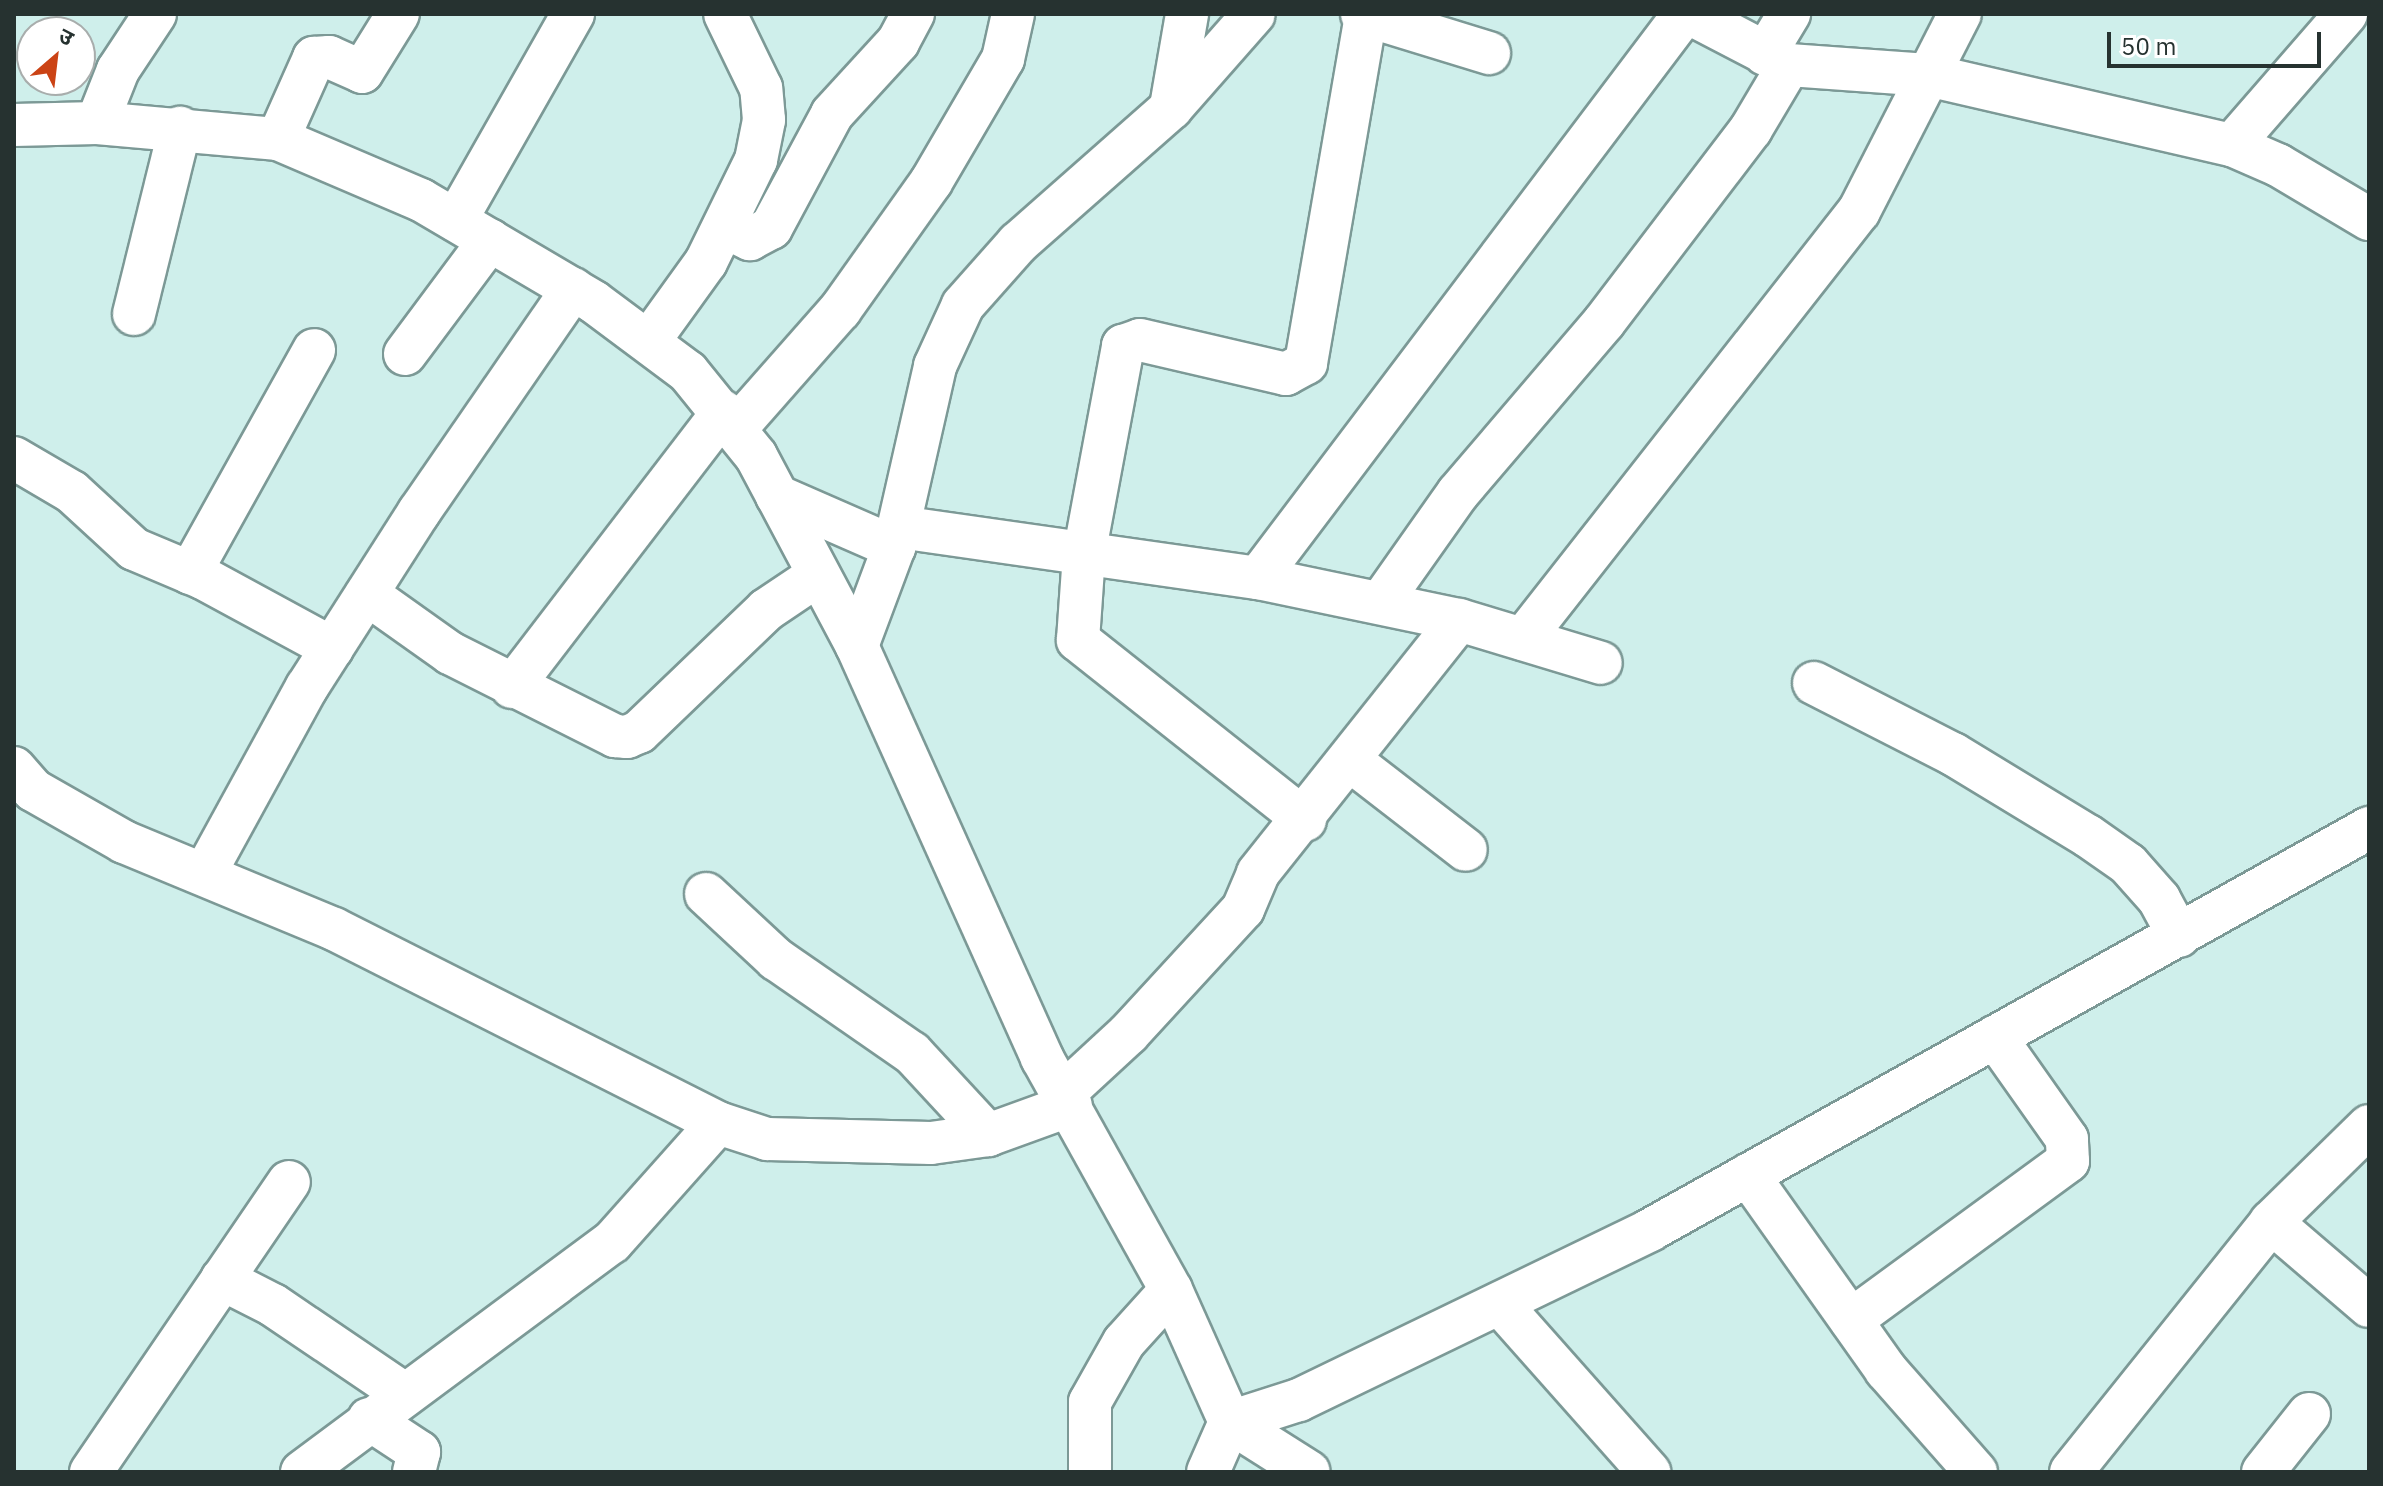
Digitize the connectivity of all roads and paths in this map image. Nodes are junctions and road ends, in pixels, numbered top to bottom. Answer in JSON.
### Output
{"nodes":[{"id":1,"x":155,"y":14,"type":"edge"},
{"id":2,"x":398,"y":14,"type":"edge"},
{"id":3,"x":573,"y":14,"type":"edge"},
{"id":4,"x":725,"y":14,"type":"edge"},
{"id":5,"x":913,"y":14,"type":"edge"},
{"id":6,"x":1013,"y":14,"type":"edge"},
{"id":7,"x":1187,"y":14,"type":"edge"},
{"id":8,"x":1254,"y":14,"type":"edge"},
{"id":9,"x":1684,"y":14,"type":"edge"},
{"id":10,"x":1691,"y":14,"type":"edge"},
{"id":11,"x":1789,"y":14,"type":"edge"},
{"id":12,"x":1960,"y":14,"type":"edge"},
{"id":13,"x":2346,"y":14,"type":"edge"},
{"id":14,"x":1364,"y":16,"type":"edge"},
{"id":15,"x":1489,"y":53,"type":"dead end"},
{"id":16,"x":1777,"y":60,"type":"junction"},
{"id":17,"x":1928,"y":75,"type":"junction"},
{"id":18,"x":1171,"y":108,"type":"junction"},
{"id":19,"x":97,"y":123,"type":"junction"},
{"id":20,"x":180,"y":128,"type":"junction"},
{"id":21,"x":15,"y":129,"type":"edge"},
{"id":22,"x":278,"y":139,"type":"junction"},
{"id":23,"x":2232,"y":145,"type":"junction"},
{"id":24,"x":2369,"y":219,"type":"edge"},
{"id":25,"x":725,"y":227,"type":"junction"},
{"id":26,"x":473,"y":230,"type":"junction"},
{"id":27,"x":573,"y":289,"type":"junction"},
{"id":28,"x":134,"y":314,"type":"dead end"},
{"id":29,"x":649,"y":341,"type":"junction"},
{"id":30,"x":314,"y":350,"type":"dead end"},
{"id":31,"x":405,"y":354,"type":"dead end"},
{"id":32,"x":729,"y":421,"type":"junction"},
{"id":33,"x":14,"y":458,"type":"edge"},
{"id":34,"x":777,"y":496,"type":"junction"},
{"id":35,"x":896,"y":537,"type":"junction"},
{"id":36,"x":1084,"y":555,"type":"junction"},
{"id":37,"x":190,"y":573,"type":"junction"},
{"id":38,"x":818,"y":575,"type":"junction"},
{"id":39,"x":1258,"y":578,"type":"junction"},
{"id":40,"x":367,"y":594,"type":"junction"},
{"id":41,"x":1381,"y":602,"type":"junction"},
{"id":42,"x":1459,"y":620,"type":"junction"},
{"id":43,"x":1523,"y":639,"type":"junction"},
{"id":44,"x":857,"y":646,"type":"junction"},
{"id":45,"x":332,"y":648,"type":"junction"},
{"id":46,"x":1601,"y":663,"type":"dead end"},
{"id":47,"x":1814,"y":683,"type":"dead end"},
{"id":48,"x":512,"y":687,"type":"junction"},
{"id":49,"x":1351,"y":761,"type":"junction"},
{"id":50,"x":20,"y":792,"type":"edge"},
{"id":51,"x":1305,"y":820,"type":"junction"},
{"id":52,"x":2369,"y":828,"type":"edge"},
{"id":53,"x":1466,"y":850,"type":"dead end"},
{"id":54,"x":205,"y":873,"type":"junction"},
{"id":55,"x":706,"y":894,"type":"dead end"},
{"id":56,"x":2179,"y":936,"type":"junction"},
{"id":57,"x":1995,"y":1037,"type":"junction"},
{"id":58,"x":1068,"y":1099,"type":"junction"},
{"id":59,"x":718,"y":1123,"type":"junction"},
{"id":60,"x":2369,"y":1126,"type":"edge"},
{"id":61,"x":988,"y":1135,"type":"junction"},
{"id":62,"x":1748,"y":1175,"type":"junction"},
{"id":63,"x":289,"y":1182,"type":"dead end"},
{"id":64,"x":2271,"y":1222,"type":"junction"},
{"id":65,"x":222,"y":1279,"type":"junction"},
{"id":66,"x":1171,"y":1290,"type":"junction"},
{"id":67,"x":1500,"y":1304,"type":"junction"},
{"id":68,"x":2369,"y":1306,"type":"edge"},
{"id":69,"x":1851,"y":1320,"type":"junction"},
{"id":70,"x":403,"y":1393,"type":"junction"},
{"id":71,"x":2309,"y":1414,"type":"dead end"},
{"id":72,"x":369,"y":1419,"type":"junction"},
{"id":73,"x":1230,"y":1422,"type":"junction"},
{"id":74,"x":2264,"y":1471,"type":"edge"},
{"id":75,"x":91,"y":1472,"type":"edge"},
{"id":76,"x":302,"y":1472,"type":"edge"},
{"id":77,"x":414,"y":1472,"type":"edge"},
{"id":78,"x":1090,"y":1472,"type":"edge"},
{"id":79,"x":1208,"y":1472,"type":"edge"},
{"id":80,"x":1309,"y":1472,"type":"edge"},
{"id":81,"x":1649,"y":1472,"type":"edge"},
{"id":82,"x":1976,"y":1472,"type":"edge"},
{"id":83,"x":2071,"y":1472,"type":"edge"}],
"edges":[{"from":1,"to":19,"type":"street"},
{"from":2,"to":22,"type":"street"},
{"from":3,"to":26,"type":"street"},
{"from":4,"to":25,"type":"street"},
{"from":5,"to":25,"type":"street"},
{"from":6,"to":32,"type":"street"},
{"from":7,"to":18,"type":"street"},
{"from":8,"to":18,"type":"street"},
{"from":9,"to":39,"type":"street"},
{"from":10,"to":16,"type":"street"},
{"from":11,"to":16,"type":"street"},
{"from":12,"to":17,"type":"street"},
{"from":13,"to":23,"type":"street"},
{"from":14,"to":15,"type":"street"},
{"from":14,"to":36,"type":"street"},
{"from":16,"to":17,"type":"street"},
{"from":16,"to":41,"type":"street"},
{"from":17,"to":23,"type":"street"},
{"from":17,"to":43,"type":"street"},
{"from":18,"to":35,"type":"street"},
{"from":19,"to":20,"type":"street"},
{"from":19,"to":21,"type":"street"},
{"from":20,"to":22,"type":"street"},
{"from":20,"to":28,"type":"street"},
{"from":22,"to":26,"type":"street"},
{"from":23,"to":24,"type":"street"},
{"from":25,"to":29,"type":"street"},
{"from":26,"to":27,"type":"street"},
{"from":26,"to":31,"type":"street"},
{"from":27,"to":29,"type":"street"},
{"from":27,"to":40,"type":"street"},
{"from":29,"to":32,"type":"street"},
{"from":30,"to":37,"type":"street"},
{"from":32,"to":34,"type":"street"},
{"from":32,"to":48,"type":"street"},
{"from":33,"to":37,"type":"street"},
{"from":34,"to":35,"type":"street"},
{"from":34,"to":38,"type":"street"},
{"from":35,"to":36,"type":"street"},
{"from":35,"to":44,"type":"street"},
{"from":36,"to":39,"type":"street"},
{"from":36,"to":51,"type":"street"},
{"from":37,"to":45,"type":"street"},
{"from":38,"to":44,"type":"street"},
{"from":38,"to":48,"type":"street"},
{"from":39,"to":41,"type":"street"},
{"from":40,"to":45,"type":"street"},
{"from":40,"to":48,"type":"street"},
{"from":41,"to":42,"type":"street"},
{"from":42,"to":43,"type":"street"},
{"from":42,"to":49,"type":"street"},
{"from":43,"to":46,"type":"street"},
{"from":44,"to":58,"type":"street"},
{"from":45,"to":54,"type":"street"},
{"from":47,"to":56,"type":"street"},
{"from":49,"to":51,"type":"street"},
{"from":49,"to":53,"type":"street"},
{"from":50,"to":54,"type":"street"},
{"from":51,"to":58,"type":"street"},
{"from":52,"to":56,"type":"street"},
{"from":54,"to":59,"type":"street"},
{"from":55,"to":61,"type":"street"},
{"from":56,"to":57,"type":"street"},
{"from":57,"to":62,"type":"street"},
{"from":57,"to":69,"type":"street"},
{"from":58,"to":61,"type":"street"},
{"from":58,"to":66,"type":"street"},
{"from":59,"to":61,"type":"street"},
{"from":59,"to":70,"type":"street"},
{"from":60,"to":64,"type":"street"},
{"from":62,"to":67,"type":"street"},
{"from":62,"to":69,"type":"street"},
{"from":63,"to":65,"type":"street"},
{"from":64,"to":68,"type":"street"},
{"from":64,"to":83,"type":"street"},
{"from":65,"to":70,"type":"street"},
{"from":65,"to":75,"type":"street"},
{"from":66,"to":73,"type":"street"},
{"from":66,"to":78,"type":"street"},
{"from":67,"to":73,"type":"street"},
{"from":67,"to":81,"type":"street"},
{"from":69,"to":82,"type":"street"},
{"from":70,"to":72,"type":"street"},
{"from":71,"to":74,"type":"street"},
{"from":72,"to":76,"type":"street"},
{"from":72,"to":77,"type":"street"},
{"from":73,"to":79,"type":"street"},
{"from":73,"to":80,"type":"street"}]}
